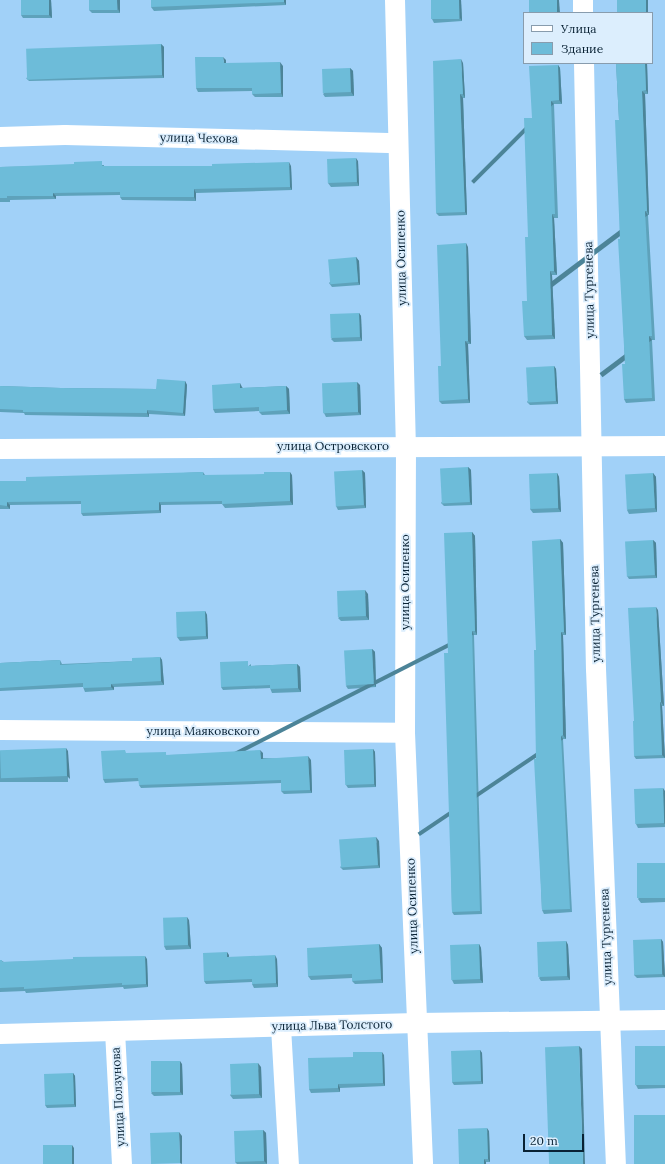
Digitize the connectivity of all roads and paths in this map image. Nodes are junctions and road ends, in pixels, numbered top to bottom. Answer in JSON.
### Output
{"nodes":[{"id":1,"x":396,"y":0,"type":"edge"},
{"id":2,"x":583,"y":0,"type":"edge"},
{"id":3,"x":583,"y":12,"type":"edge"},
{"id":4,"x":584,"y":64,"type":"edge"},
{"id":5,"x":0,"y":137,"type":"edge"},
{"id":6,"x":398,"y":143,"type":"junction"},
{"id":7,"x":406,"y":446,"type":"junction"},
{"id":8,"x":665,"y":446,"type":"edge"},
{"id":9,"x":592,"y":447,"type":"junction"},
{"id":10,"x":0,"y":449,"type":"edge"},
{"id":11,"x":0,"y":730,"type":"edge"},
{"id":12,"x":405,"y":733,"type":"junction"},
{"id":13,"x":665,"y":1020,"type":"edge"},
{"id":14,"x":609,"y":1021,"type":"junction"},
{"id":15,"x":417,"y":1023,"type":"junction"},
{"id":16,"x":281,"y":1027,"type":"junction"},
{"id":17,"x":115,"y":1031,"type":"junction"},
{"id":18,"x":0,"y":1034,"type":"edge"},
{"id":19,"x":122,"y":1164,"type":"edge"},
{"id":20,"x":288,"y":1164,"type":"edge"},
{"id":21,"x":423,"y":1164,"type":"edge"},
{"id":22,"x":616,"y":1164,"type":"edge"}],
"edges":[{"from":1,"to":6,"type":"street","name":"улица Осипенко"},
{"from":2,"to":3,"type":"street"},
{"from":4,"to":9,"type":"street","name":"улица Тургенева"},
{"from":5,"to":6,"type":"street","name":"улица Чехова"},
{"from":6,"to":7,"type":"street","name":"улица Осипенко"},
{"from":7,"to":9,"type":"street","name":"улица Островского"},
{"from":7,"to":10,"type":"street","name":"улица Островского"},
{"from":7,"to":12,"type":"street","name":"улица Осипенко"},
{"from":8,"to":9,"type":"street","name":"улица Островского"},
{"from":9,"to":14,"type":"street","name":"улица Тургенева"},
{"from":11,"to":12,"type":"street","name":"улица Маяковского"},
{"from":12,"to":15,"type":"street","name":"улица Осипенко"},
{"from":13,"to":14,"type":"street","name":"улица Льва Толстого"},
{"from":14,"to":15,"type":"street","name":"улица Льва Толстого"},
{"from":14,"to":22,"type":"street","name":"улица Тургенева"},
{"from":15,"to":16,"type":"street","name":"улица Льва Толстого"},
{"from":15,"to":21,"type":"street","name":"улица Осипенко"},
{"from":16,"to":17,"type":"street","name":"улица Льва Толстого"},
{"from":16,"to":20,"type":"street"},
{"from":17,"to":18,"type":"street","name":"улица Льва Толстого"},
{"from":17,"to":19,"type":"street","name":"улица Ползунова"}]}
